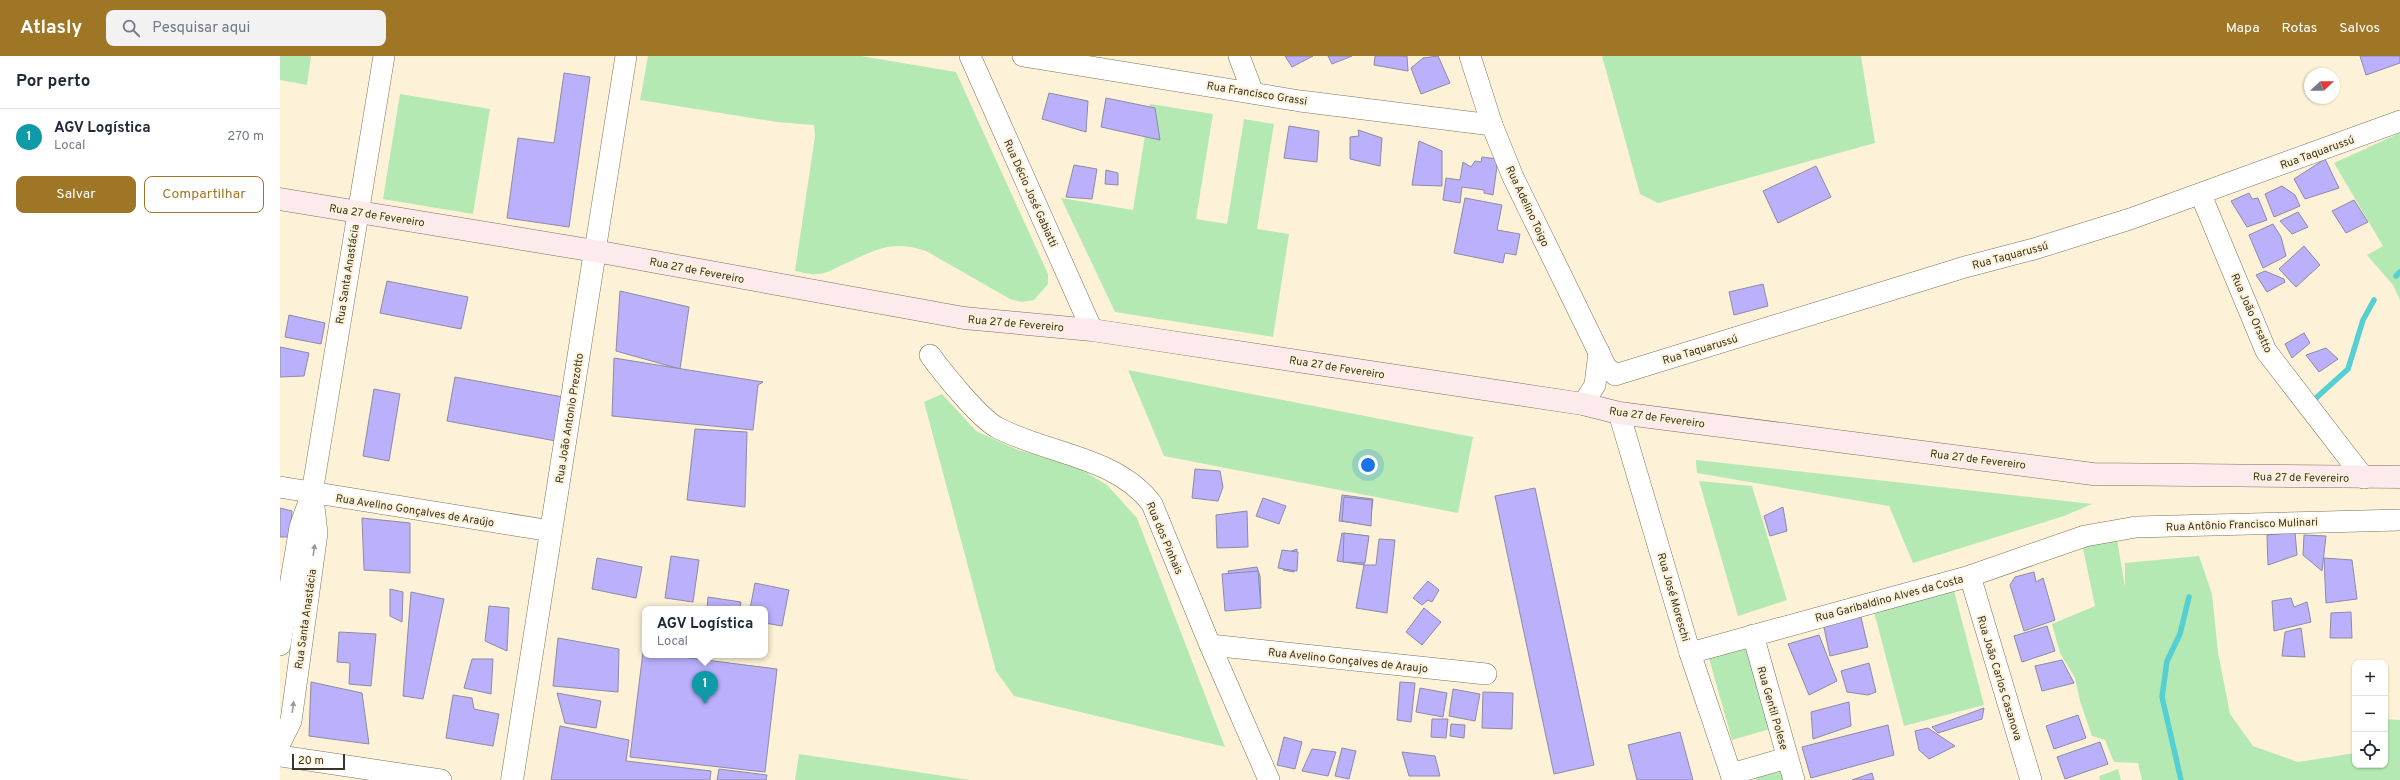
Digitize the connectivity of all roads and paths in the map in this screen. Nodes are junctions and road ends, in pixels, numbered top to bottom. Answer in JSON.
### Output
{"nodes":[{"id":1,"x":384,"y":56,"type":"edge"},
{"id":2,"x":626,"y":56,"type":"edge"},
{"id":3,"x":970,"y":56,"type":"edge"},
{"id":4,"x":1023,"y":56,"type":"edge"},
{"id":5,"x":1239,"y":56,"type":"edge"},
{"id":6,"x":1470,"y":56,"type":"edge"},
{"id":7,"x":1253,"y":93,"type":"junction"},
{"id":8,"x":2400,"y":121,"type":"edge"},
{"id":9,"x":1492,"y":125,"type":"junction"},
{"id":10,"x":2201,"y":195,"type":"junction"},
{"id":11,"x":280,"y":199,"type":"edge"},
{"id":12,"x":357,"y":212,"type":"junction"},
{"id":13,"x":595,"y":251,"type":"junction"},
{"id":14,"x":1092,"y":330,"type":"junction"},
{"id":15,"x":1599,"y":352,"type":"junction"},
{"id":16,"x":930,"y":355,"type":"dead end"},
{"id":17,"x":1616,"y":375,"type":"joint"},
{"id":18,"x":1583,"y":404,"type":"junction"},
{"id":19,"x":1619,"y":413,"type":"junction"},
{"id":20,"x":2400,"y":477,"type":"edge"},
{"id":21,"x":2364,"y":478,"type":"junction"},
{"id":22,"x":280,"y":487,"type":"edge"},
{"id":23,"x":312,"y":493,"type":"junction"},
{"id":24,"x":2400,"y":520,"type":"edge"},
{"id":25,"x":551,"y":531,"type":"junction"},
{"id":26,"x":2085,"y":536,"type":"joint"},
{"id":27,"x":1970,"y":576,"type":"junction"},
{"id":28,"x":298,"y":592,"type":"junction"},
{"id":29,"x":1753,"y":636,"type":"junction"},
{"id":30,"x":280,"y":645,"type":"edge"},
{"id":31,"x":1210,"y":645,"type":"junction"},
{"id":32,"x":1690,"y":653,"type":"junction"},
{"id":33,"x":289,"y":661,"type":"edge"},
{"id":34,"x":1486,"y":674,"type":"dead end"},
{"id":35,"x":280,"y":743,"type":"edge"},
{"id":36,"x":280,"y":756,"type":"edge"},
{"id":37,"x":1787,"y":758,"type":"junction"},
{"id":38,"x":1732,"y":777,"type":"edge"},
{"id":39,"x":441,"y":780,"type":"edge"},
{"id":40,"x":512,"y":780,"type":"edge"},
{"id":41,"x":1269,"y":780,"type":"edge"},
{"id":42,"x":1794,"y":780,"type":"edge"},
{"id":43,"x":2031,"y":780,"type":"edge"}],
"edges":[{"from":1,"to":12,"type":"street","name":"Rua Santa Anastácia"},
{"from":2,"to":13,"type":"street","name":"Rua João Antonio Prezotto"},
{"from":3,"to":14,"type":"street","name":"Rua Décio José Gabiatti"},
{"from":4,"to":7,"type":"street","name":"Rua Francisco Grassi"},
{"from":5,"to":7,"type":"street"},
{"from":6,"to":9,"type":"street","name":"Rua Adelino Toigo"},
{"from":7,"to":9,"type":"street","name":"Rua Francisco Grassi"},
{"from":8,"to":10,"type":"street","name":"Rua Taquarussú"},
{"from":9,"to":15,"type":"street","name":"Rua Adelino Toigo"},
{"from":10,"to":17,"type":"street","name":"Rua Taquarussú"},
{"from":10,"to":21,"type":"street","name":"Rua João Orsatto"},
{"from":11,"to":12,"type":"main road","name":"Rua 27 de Fevereiro"},
{"from":12,"to":13,"type":"main road","name":"Rua 27 de Fevereiro"},
{"from":12,"to":23,"type":"street","name":"Rua Santa Anastácia"},
{"from":13,"to":14,"type":"main road","name":"Rua 27 de Fevereiro"},
{"from":13,"to":25,"type":"street","name":"Rua João Antonio Prezotto"},
{"from":14,"to":18,"type":"main road","name":"Rua 27 de Fevereiro"},
{"from":15,"to":17,"type":"street","name":"Rua Adelino Toigo"},
{"from":15,"to":18,"type":"street"},
{"from":16,"to":31,"type":"street","name":"Rua dos Pinhais"},
{"from":18,"to":19,"type":"main road","name":"Rua 27 de Fevereiro"},
{"from":19,"to":21,"type":"main road","name":"Rua 27 de Fevereiro"},
{"from":19,"to":32,"type":"street","name":"Rua José Moreschi"},
{"from":20,"to":21,"type":"main road","name":"Rua 27 de Fevereiro"},
{"from":22,"to":23,"type":"street","name":"Rua Avelino Gonçalves de Araújo"},
{"from":23,"to":25,"type":"street","name":"Rua Avelino Gonçalves de Araújo"},
{"from":23,"to":28,"type":"street","name":"Rua Santa Anastácia"},
{"from":24,"to":26,"type":"street","name":"Rua Antônio Francisco Mulinari"},
{"from":25,"to":40,"type":"street","name":"Rua João Antonio Prezotto"},
{"from":26,"to":27,"type":"street","name":"Rua Garibaldino Alves da Costa"},
{"from":27,"to":29,"type":"street","name":"Rua Garibaldino Alves da Costa"},
{"from":27,"to":43,"type":"street","name":"Rua João Carlos Casanova"},
{"from":28,"to":30,"type":"street","name":"Rua Santa Anastácia"},
{"from":28,"to":33,"type":"street","name":"Rua Santa Anastácia"},
{"from":29,"to":32,"type":"street","name":"Rua Garibaldino Alves da Costa"},
{"from":29,"to":37,"type":"street","name":"Rua Gentil Polese"},
{"from":31,"to":34,"type":"street","name":"Rua Avelino Gonçalves de Araujo"},
{"from":31,"to":41,"type":"street","name":"Rua dos Pinhais"},
{"from":32,"to":38,"type":"street","name":"Rua José Moreschi"},
{"from":35,"to":33,"type":"street","name":"Rua Santa Anastácia","one_way":true},
{"from":36,"to":39,"type":"street"},
{"from":37,"to":38,"type":"street"},
{"from":37,"to":42,"type":"street","name":"Rua Gentil Polese"}]}
